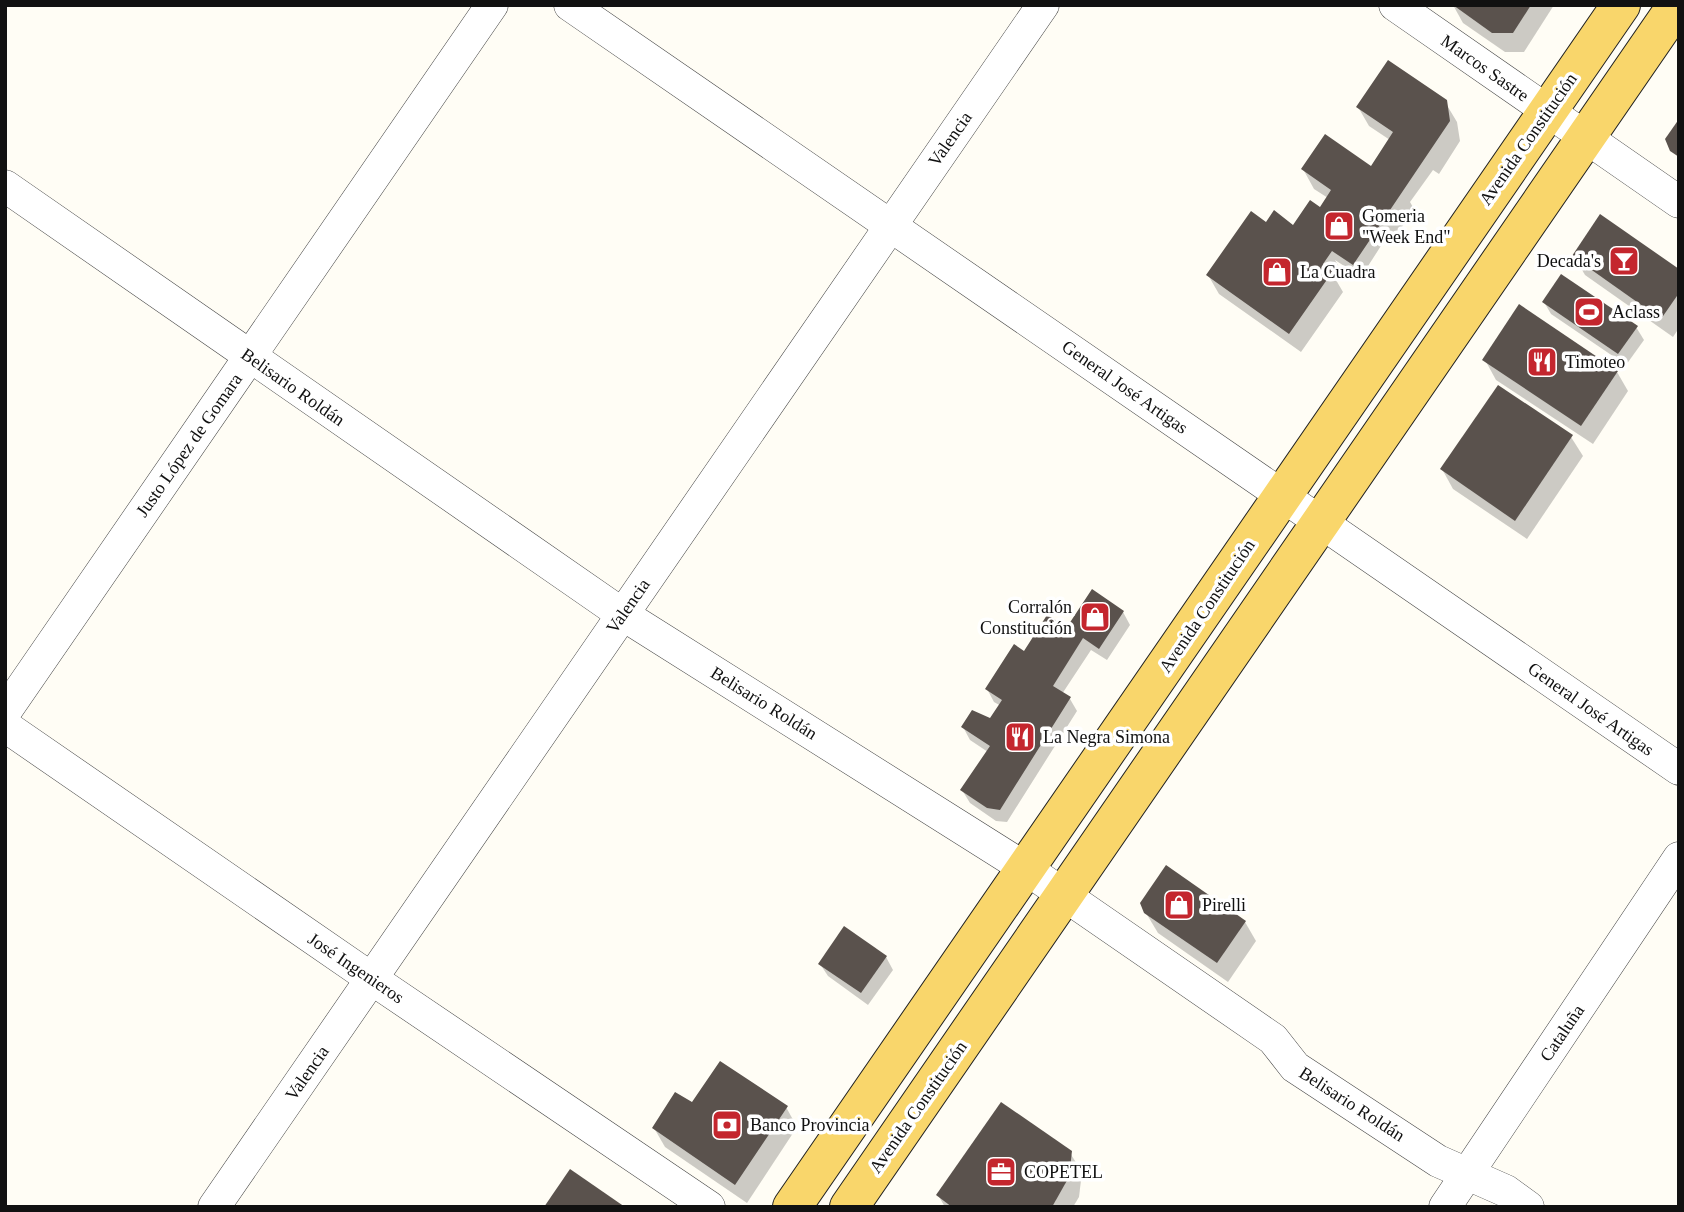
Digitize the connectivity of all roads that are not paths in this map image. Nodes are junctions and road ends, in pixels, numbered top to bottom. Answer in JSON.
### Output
{"nodes":[{"id":1,"x":492,"y":5,"type":"edge"},
{"id":2,"x":570,"y":5,"type":"edge"},
{"id":3,"x":1043,"y":5,"type":"edge"},
{"id":4,"x":1395,"y":5,"type":"edge"},
{"id":5,"x":1621,"y":5,"type":"edge"},
{"id":6,"x":1677,"y":5,"type":"edge"},
{"id":7,"x":1548,"y":111,"type":"junction"},
{"id":8,"x":1586,"y":137,"type":"junction"},
{"id":9,"x":5,"y":186,"type":"edge"},
{"id":10,"x":1679,"y":202,"type":"edge"},
{"id":11,"x":891,"y":226,"type":"junction"},
{"id":12,"x":250,"y":356,"type":"junction"},
{"id":13,"x":1282,"y":496,"type":"junction"},
{"id":14,"x":1321,"y":522,"type":"junction"},
{"id":15,"x":622,"y":614,"type":"junction"},
{"id":16,"x":5,"y":712,"type":"edge"},
{"id":17,"x":5,"y":726,"type":"edge"},
{"id":18,"x":1679,"y":769,"type":"edge"},
{"id":19,"x":1679,"y":858,"type":"edge"},
{"id":20,"x":1025,"y":868,"type":"junction"},
{"id":21,"x":1065,"y":894,"type":"junction"},
{"id":22,"x":372,"y":979,"type":"junction"},
{"id":23,"x":1467,"y":1174,"type":"junction"},
{"id":24,"x":214,"y":1207,"type":"edge"},
{"id":25,"x":709,"y":1207,"type":"edge"},
{"id":26,"x":792,"y":1207,"type":"edge"},
{"id":27,"x":849,"y":1207,"type":"edge"},
{"id":28,"x":1445,"y":1207,"type":"edge"},
{"id":29,"x":1528,"y":1207,"type":"edge"}],
"edges":[{"from":1,"to":12,"type":"street","name":"Justo López de Gomara"},
{"from":2,"to":11,"type":"street","name":"General José Artigas"},
{"from":3,"to":11,"type":"street","name":"Valencia"},
{"from":4,"to":7,"type":"street","name":"Marcos Sastre"},
{"from":5,"to":7,"type":"main road","name":"Avenida Constitución"},
{"from":6,"to":8,"type":"main road","name":"Avenida Constitución"},
{"from":7,"to":8,"type":"street","name":"Marcos Sastre"},
{"from":7,"to":13,"type":"main road","name":"Avenida Constitución"},
{"from":8,"to":10,"type":"street","name":"Marcos Sastre"},
{"from":8,"to":14,"type":"main road","name":"Avenida Constitución"},
{"from":9,"to":12,"type":"street","name":"Belisario Roldán"},
{"from":11,"to":13,"type":"street","name":"General José Artigas"},
{"from":11,"to":15,"type":"street","name":"Valencia"},
{"from":12,"to":15,"type":"street","name":"Belisario Roldán"},
{"from":12,"to":16,"type":"street","name":"Justo López de Gomara"},
{"from":13,"to":14,"type":"street","name":"General José Artigas"},
{"from":13,"to":20,"type":"main road","name":"Avenida Constitución"},
{"from":14,"to":18,"type":"street","name":"General José Artigas"},
{"from":14,"to":21,"type":"main road","name":"Avenida Constitución"},
{"from":15,"to":20,"type":"street","name":"Belisario Roldán"},
{"from":15,"to":22,"type":"street","name":"Valencia"},
{"from":17,"to":22,"type":"street","name":"José Ingenieros"},
{"from":19,"to":23,"type":"street","name":"Cataluña"},
{"from":20,"to":21,"type":"street","name":"Belisario Roldán"},
{"from":20,"to":26,"type":"main road","name":"Avenida Constitución"},
{"from":21,"to":23,"type":"street","name":"Belisario Roldán"},
{"from":21,"to":27,"type":"main road","name":"Avenida Constitución"},
{"from":22,"to":24,"type":"street","name":"Valencia"},
{"from":22,"to":25,"type":"street","name":"José Ingenieros"},
{"from":23,"to":28,"type":"street","name":"Cataluña"},
{"from":23,"to":29,"type":"street","name":"Belisario Roldán"}]}
